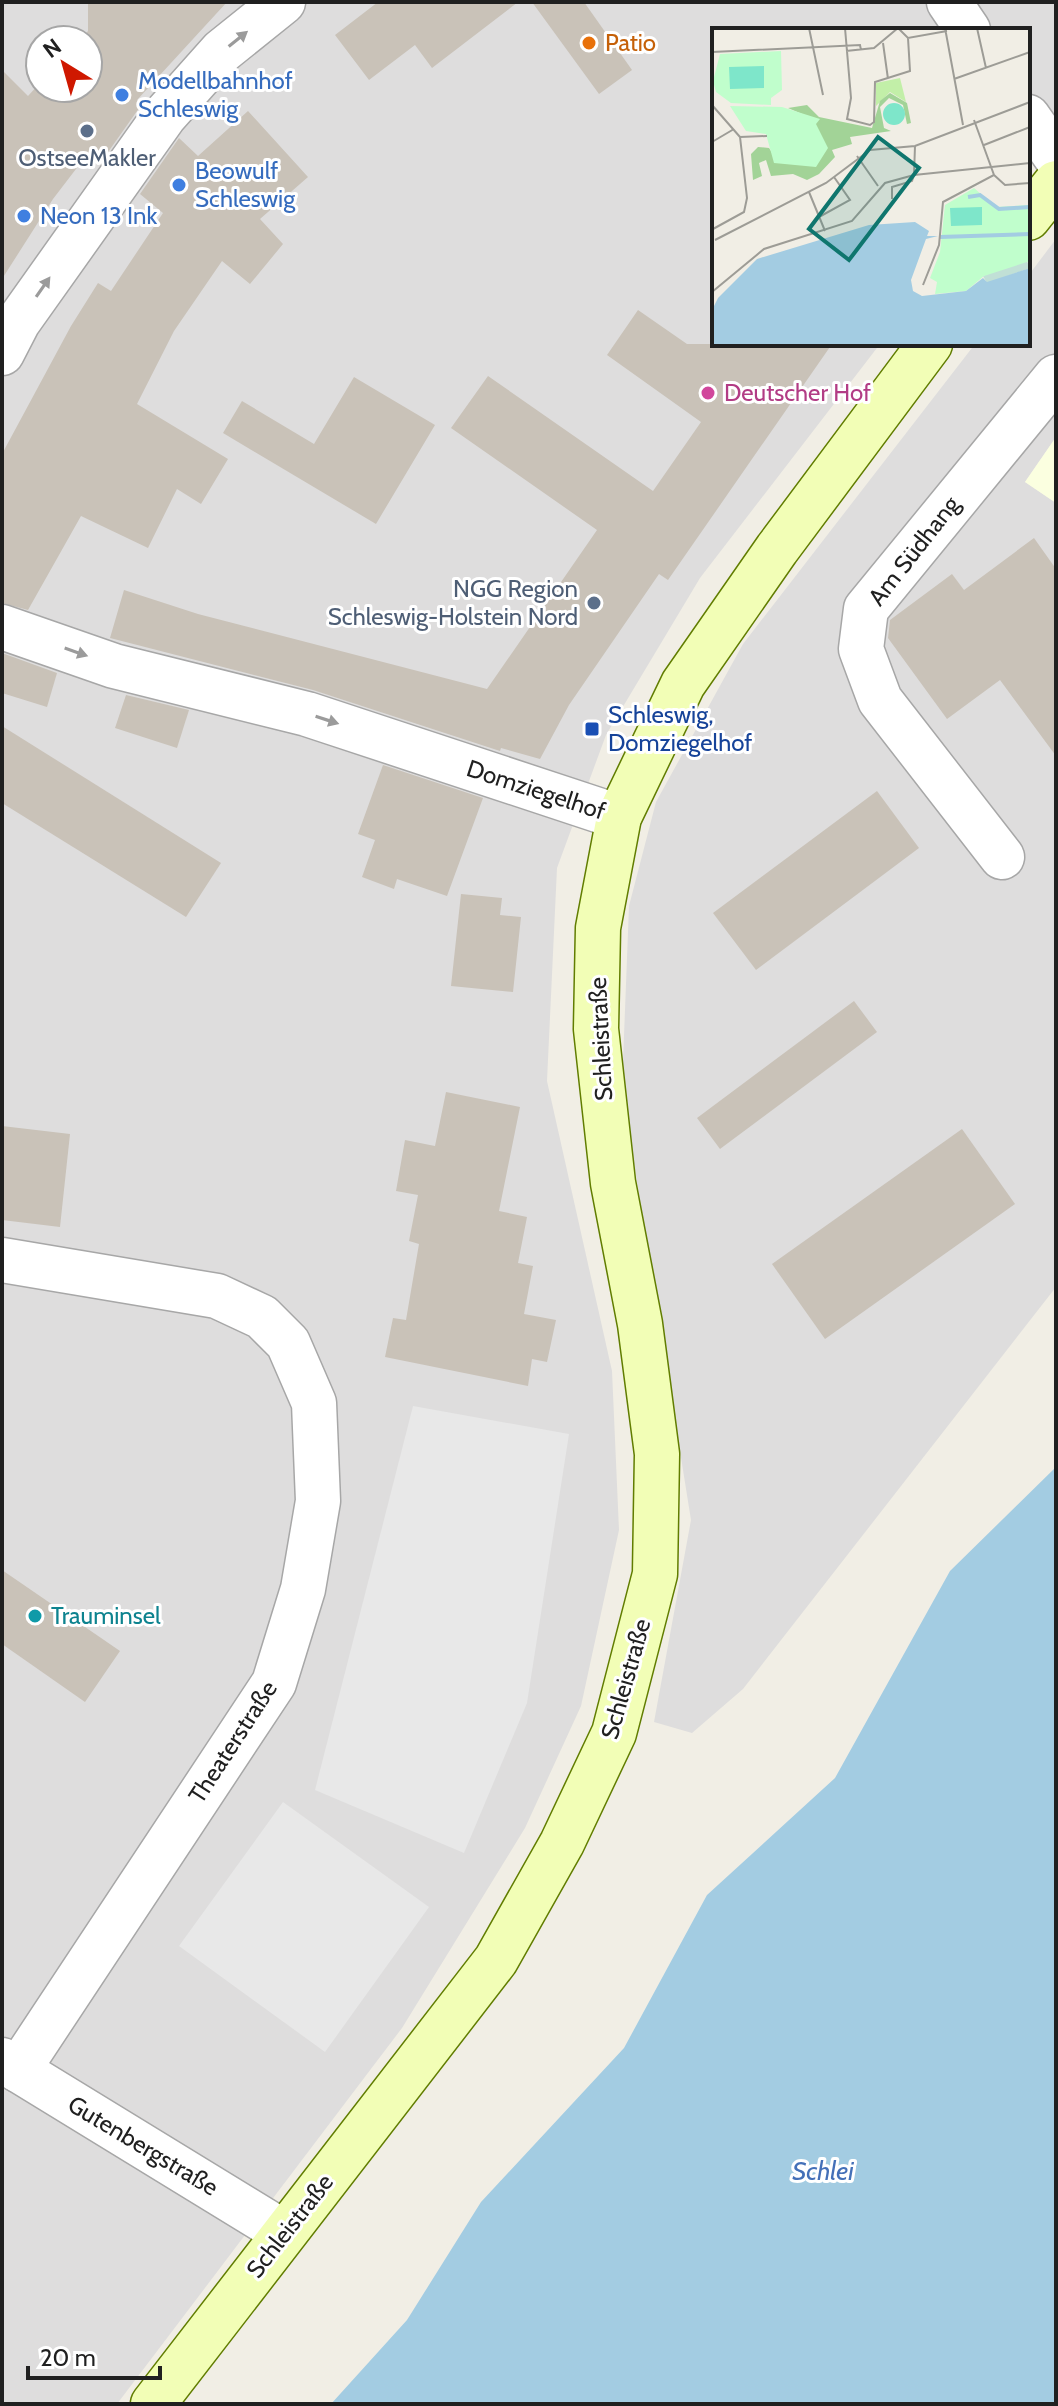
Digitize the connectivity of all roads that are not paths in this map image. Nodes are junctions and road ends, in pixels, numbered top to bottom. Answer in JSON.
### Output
{"nodes":[{"id":1,"x":283,"y":2,"type":"edge"},
{"id":2,"x":949,"y":2,"type":"edge"},
{"id":3,"x":967,"y":28,"type":"edge"},
{"id":4,"x":1030,"y":120,"type":"edge"},
{"id":5,"x":1056,"y":157,"type":"edge"},
{"id":6,"x":1056,"y":183,"type":"edge"},
{"id":7,"x":1030,"y":216,"type":"edge"},
{"id":8,"x":929,"y":346,"type":"edge"},
{"id":9,"x":2,"y":353,"type":"edge"},
{"id":10,"x":1056,"y":377,"type":"edge"},
{"id":11,"x":2,"y":627,"type":"edge"},
{"id":12,"x":619,"y":817,"type":"junction"},
{"id":13,"x":1002,"y":857,"type":"dead end"},
{"id":14,"x":2,"y":1260,"type":"edge"},
{"id":15,"x":10,"y":2065,"type":"edge"},
{"id":16,"x":283,"y":2232,"type":"junction"},
{"id":17,"x":153,"y":2404,"type":"edge"}],
"edges":[{"from":9,"to":1,"type":"street","one_way":true},
{"from":2,"to":3,"type":"street"},
{"from":4,"to":5,"type":"street"},
{"from":6,"to":7,"type":"street"},
{"from":8,"to":12,"type":"street","name":"Domziegelhof"},
{"from":10,"to":13,"type":"street","name":"Am Südhang"},
{"from":11,"to":12,"type":"street","name":"Domziegelhof","one_way":true},
{"from":12,"to":16,"type":"street","name":"Schleistraße"},
{"from":14,"to":15,"type":"street","name":"Theaterstraße"},
{"from":15,"to":16,"type":"street","name":"Gutenbergstraße"},
{"from":16,"to":17,"type":"street","name":"Schleistraße"}]}
